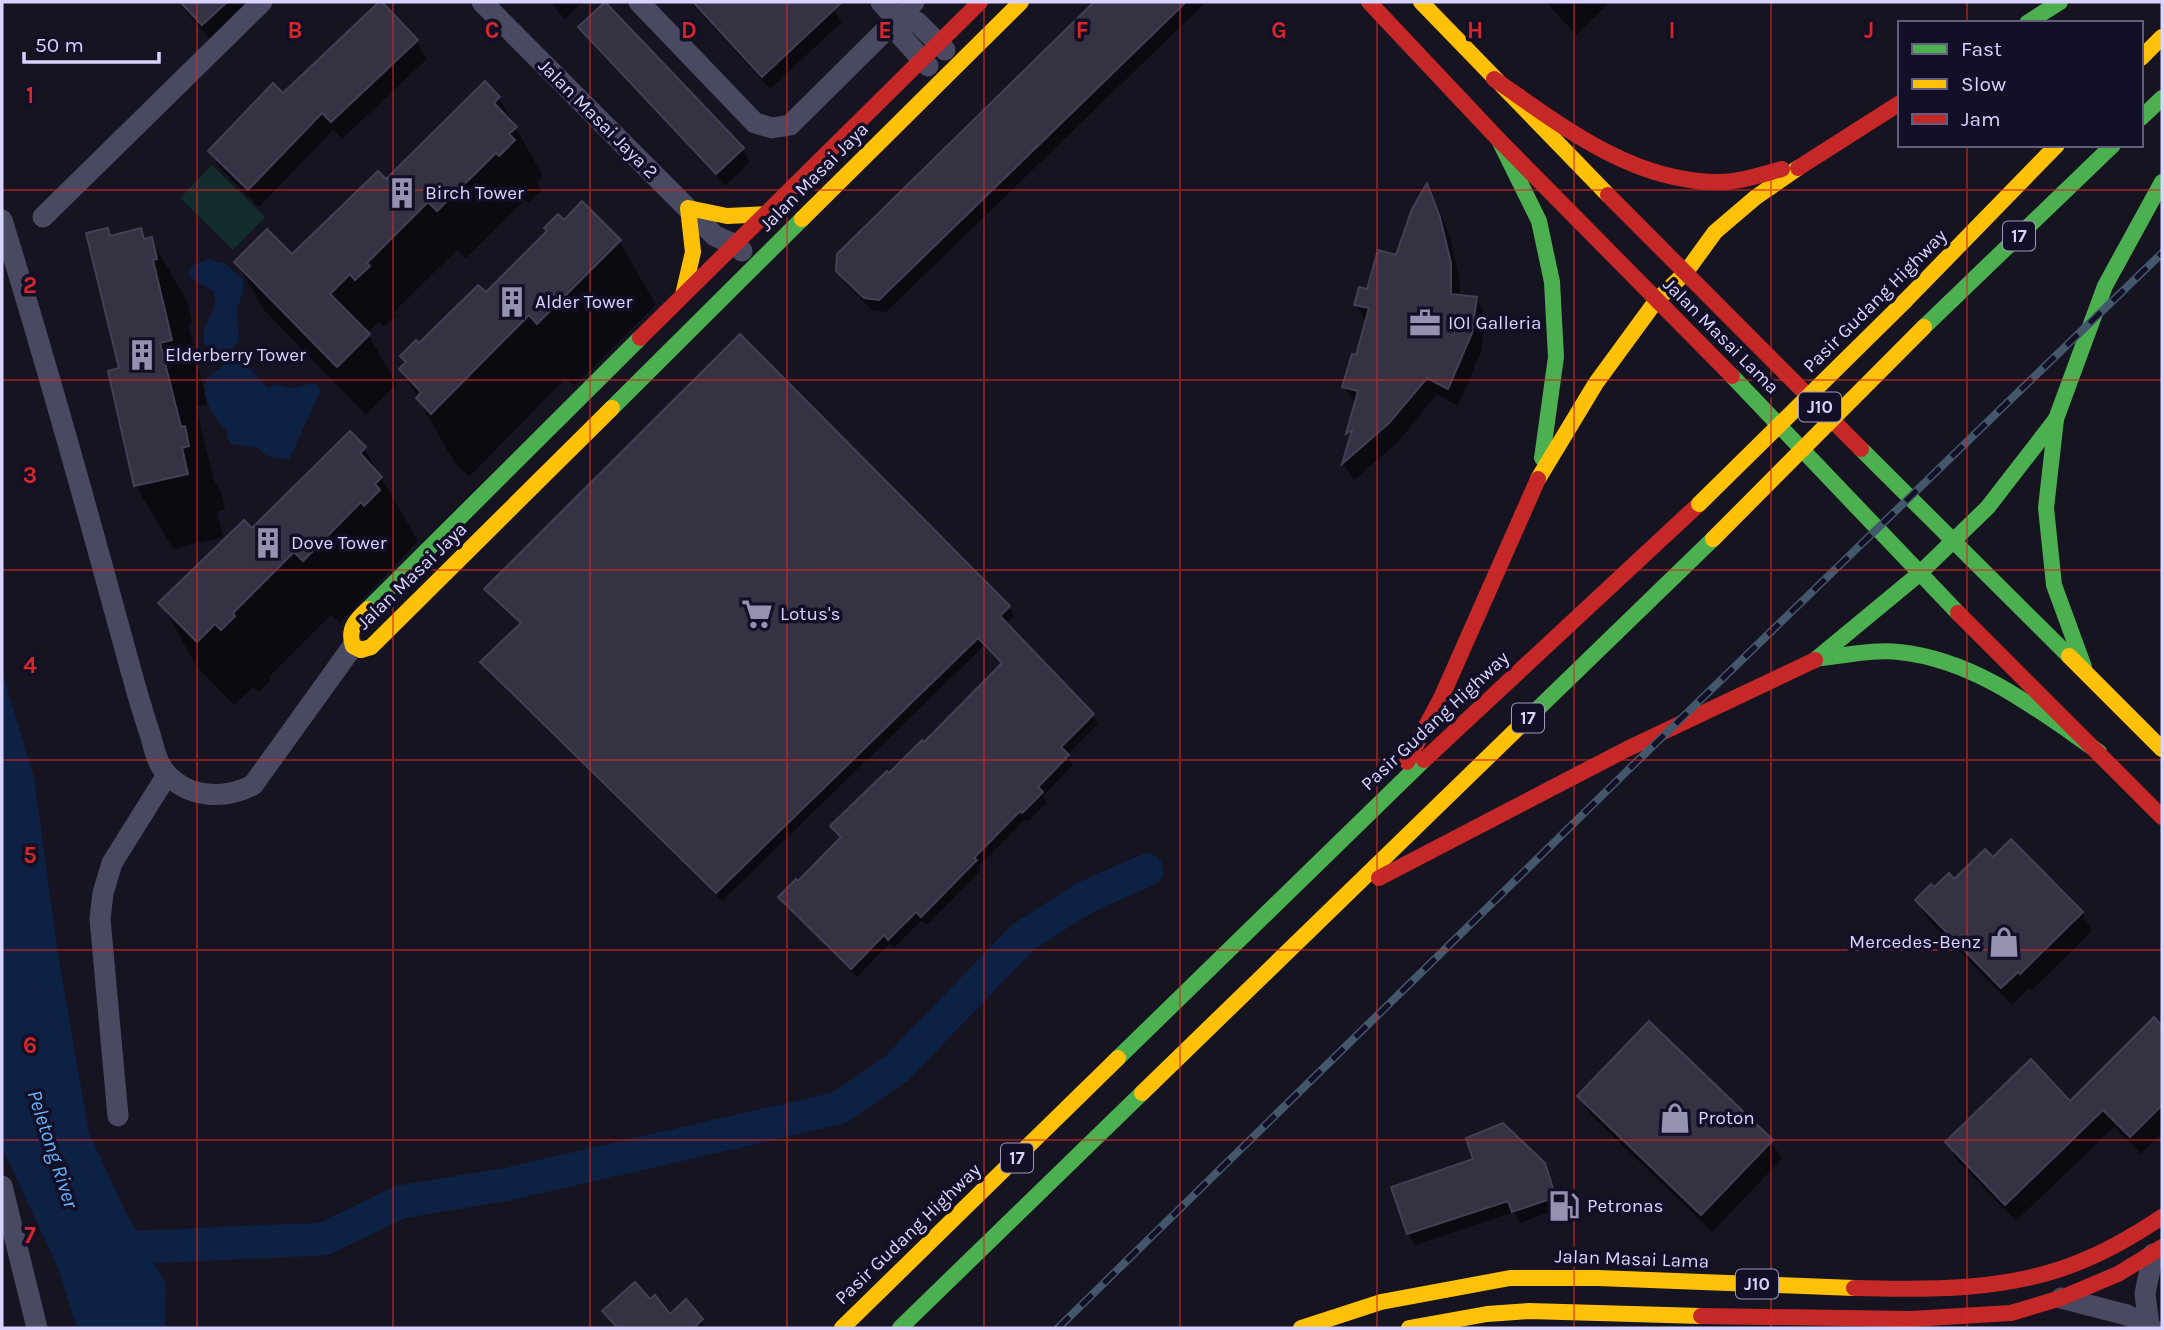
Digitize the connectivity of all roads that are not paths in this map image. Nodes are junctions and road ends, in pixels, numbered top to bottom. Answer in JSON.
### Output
{"nodes":[{"id":1,"x":262,"y":2,"type":"edge"},
{"id":2,"x":482,"y":2,"type":"edge"},
{"id":3,"x":639,"y":2,"type":"edge"},
{"id":4,"x":881,"y":2,"type":"edge"},
{"id":5,"x":981,"y":2,"type":"edge"},
{"id":6,"x":1021,"y":2,"type":"edge"},
{"id":7,"x":1369,"y":2,"type":"edge"},
{"id":8,"x":1421,"y":2,"type":"edge"},
{"id":9,"x":2060,"y":2,"type":"edge"},
{"id":10,"x":907,"y":20,"type":"edge"},
{"id":11,"x":2030,"y":21,"type":"edge"},
{"id":12,"x":2162,"y":37,"type":"edge"},
{"id":13,"x":938,"y":43,"type":"junction"},
{"id":14,"x":2143,"y":56,"type":"edge"},
{"id":15,"x":922,"y":59,"type":"junction"},
{"id":16,"x":958,"y":63,"type":"junction"},
{"id":17,"x":1494,"y":79,"type":"junction"},
{"id":18,"x":940,"y":80,"type":"junction"},
{"id":19,"x":2162,"y":98,"type":"edge"},
{"id":20,"x":1898,"y":104,"type":"edge"},
{"id":21,"x":2143,"y":116,"type":"edge"},
{"id":22,"x":1499,"y":140,"type":"junction"},
{"id":23,"x":2055,"y":147,"type":"edge"},
{"id":24,"x":2111,"y":147,"type":"edge"},
{"id":25,"x":1805,"y":163,"type":"junction"},
{"id":26,"x":2162,"y":182,"type":"edge"},
{"id":27,"x":688,"y":208,"type":"junction"},
{"id":28,"x":767,"y":214,"type":"junction"},
{"id":29,"x":43,"y":217,"type":"dead end"},
{"id":30,"x":2,"y":220,"type":"edge"},
{"id":31,"x":715,"y":236,"type":"junction"},
{"id":32,"x":736,"y":245,"type":"junction"},
{"id":33,"x":720,"y":261,"type":"junction"},
{"id":34,"x":1686,"y":272,"type":"junction"},
{"id":35,"x":747,"y":273,"type":"junction"},
{"id":36,"x":682,"y":298,"type":"junction"},
{"id":37,"x":1656,"y":301,"type":"junction"},
{"id":38,"x":2056,"y":419,"type":"junction"},
{"id":39,"x":1540,"y":474,"type":"junction"},
{"id":40,"x":1954,"y":542,"type":"junction"},
{"id":41,"x":1919,"y":574,"type":"junction"},
{"id":42,"x":353,"y":646,"type":"junction"},
{"id":43,"x":1819,"y":658,"type":"junction"},
{"id":44,"x":2084,"y":667,"type":"junction"},
{"id":45,"x":2162,"y":749,"type":"edge"},
{"id":46,"x":2099,"y":752,"type":"junction"},
{"id":47,"x":167,"y":775,"type":"junction"},
{"id":48,"x":1387,"y":794,"type":"junction"},
{"id":49,"x":2162,"y":817,"type":"edge"},
{"id":50,"x":1343,"y":897,"type":"junction"},
{"id":51,"x":118,"y":1116,"type":"dead end"},
{"id":52,"x":2,"y":1186,"type":"edge"},
{"id":53,"x":2162,"y":1217,"type":"edge"},
{"id":54,"x":2157,"y":1251,"type":"edge"},
{"id":55,"x":2061,"y":1298,"type":"junction"},
{"id":56,"x":1710,"y":1322,"type":"edge"},
{"id":57,"x":1760,"y":1323,"type":"edge"},
{"id":58,"x":1451,"y":1324,"type":"edge"},
{"id":59,"x":2150,"y":1327,"type":"edge"},
{"id":60,"x":37,"y":1328,"type":"edge"},
{"id":61,"x":842,"y":1328,"type":"edge"},
{"id":62,"x":900,"y":1328,"type":"edge"},
{"id":63,"x":1301,"y":1328,"type":"edge"},
{"id":64,"x":1409,"y":1328,"type":"edge"}],
"edges":[{"from":1,"to":29,"type":"street"},
{"from":2,"to":27,"type":"street","name":"Jalan Masai Jaya 2"},
{"from":3,"to":10,"type":"street"},
{"from":4,"to":10,"type":"street"},
{"from":5,"to":13,"type":"main road","name":"Jalan Masai Jaya"},
{"from":6,"to":16,"type":"main road","name":"Jalan Masai Jaya"},
{"from":7,"to":22,"type":"main road","name":"Jalan Masai Lama"},
{"from":8,"to":17,"type":"main road","name":"Jalan Masai Lama"},
{"from":9,"to":11,"type":"main road"},
{"from":10,"to":13,"type":"street"},
{"from":10,"to":15,"type":"street"},
{"from":12,"to":14,"type":"main road"},
{"from":13,"to":15,"type":"main road","name":"Jalan Masai Jaya"},
{"from":13,"to":16,"type":"street"},
{"from":15,"to":18,"type":"street"},
{"from":15,"to":28,"type":"main road","name":"Jalan Masai Jaya"},
{"from":16,"to":18,"type":"main road","name":"Jalan Masai Jaya"},
{"from":17,"to":25,"type":"main road"},
{"from":17,"to":34,"type":"main road","name":"Jalan Masai Lama"},
{"from":18,"to":35,"type":"main road","name":"Jalan Masai Jaya"},
{"from":19,"to":21,"type":"main road"},
{"from":20,"to":25,"type":"main road"},
{"from":22,"to":37,"type":"main road","name":"Jalan Masai Lama"},
{"from":22,"to":39,"type":"main road"},
{"from":23,"to":48,"type":"main road","name":"Pasir Gudang Highway","number":"17","bridge":true},
{"from":24,"to":50,"type":"main road","number":"17","bridge":true},
{"from":25,"to":34,"type":"main road"},
{"from":26,"to":38,"type":"main road"},
{"from":27,"to":28,"type":"main road"},
{"from":27,"to":31,"type":"street","name":"Jalan Masai Jaya 2"},
{"from":27,"to":36,"type":"main road"},
{"from":28,"to":32,"type":"main road","name":"Jalan Masai Jaya"},
{"from":30,"to":47,"type":"street"},
{"from":31,"to":32,"type":"street","name":"Jalan Masai Jaya 2"},
{"from":31,"to":33,"type":"street"},
{"from":32,"to":33,"type":"main road","name":"Jalan Masai Jaya"},
{"from":32,"to":35,"type":"street","name":"Jalan Masai Jaya 2"},
{"from":33,"to":35,"type":"street"},
{"from":33,"to":36,"type":"main road","name":"Jalan Masai Jaya"},
{"from":34,"to":37,"type":"main road"},
{"from":34,"to":40,"type":"main road","name":"Jalan Masai Lama","number":"J10"},
{"from":35,"to":42,"type":"main road","name":"Jalan Masai Jaya"},
{"from":36,"to":42,"type":"main road","name":"Jalan Masai Jaya"},
{"from":37,"to":39,"type":"main road"},
{"from":37,"to":41,"type":"main road","name":"Jalan Masai Lama","number":"J10"},
{"from":38,"to":40,"type":"main road"},
{"from":38,"to":44,"type":"main road"},
{"from":39,"to":48,"type":"main road"},
{"from":40,"to":41,"type":"main road"},
{"from":40,"to":44,"type":"main road","name":"Jalan Masai Lama","number":"J10"},
{"from":41,"to":43,"type":"main road"},
{"from":41,"to":46,"type":"main road","name":"Jalan Masai Lama","number":"J10"},
{"from":42,"to":47,"type":"street"},
{"from":43,"to":46,"type":"main road"},
{"from":43,"to":50,"type":"main road"},
{"from":44,"to":45,"type":"main road","name":"Jalan Masai Lama","number":"J10"},
{"from":46,"to":49,"type":"main road","name":"Jalan Masai Lama","number":"J10"},
{"from":47,"to":51,"type":"street"},
{"from":48,"to":61,"type":"main road","name":"Pasir Gudang Highway","number":"17"},
{"from":50,"to":62,"type":"main road","number":"17"},
{"from":52,"to":60,"type":"street"},
{"from":53,"to":63,"type":"main road","name":"Jalan Masai Lama","number":"J10"},
{"from":54,"to":55,"type":"main road","number":"J10"},
{"from":54,"to":59,"type":"street"},
{"from":55,"to":57,"type":"main road","number":"J10"},
{"from":55,"to":59,"type":"street"},
{"from":56,"to":57,"type":"main road","number":"J10"},
{"from":56,"to":58,"type":"main road","number":"J10"},
{"from":58,"to":64,"type":"main road","number":"J10"}]}
